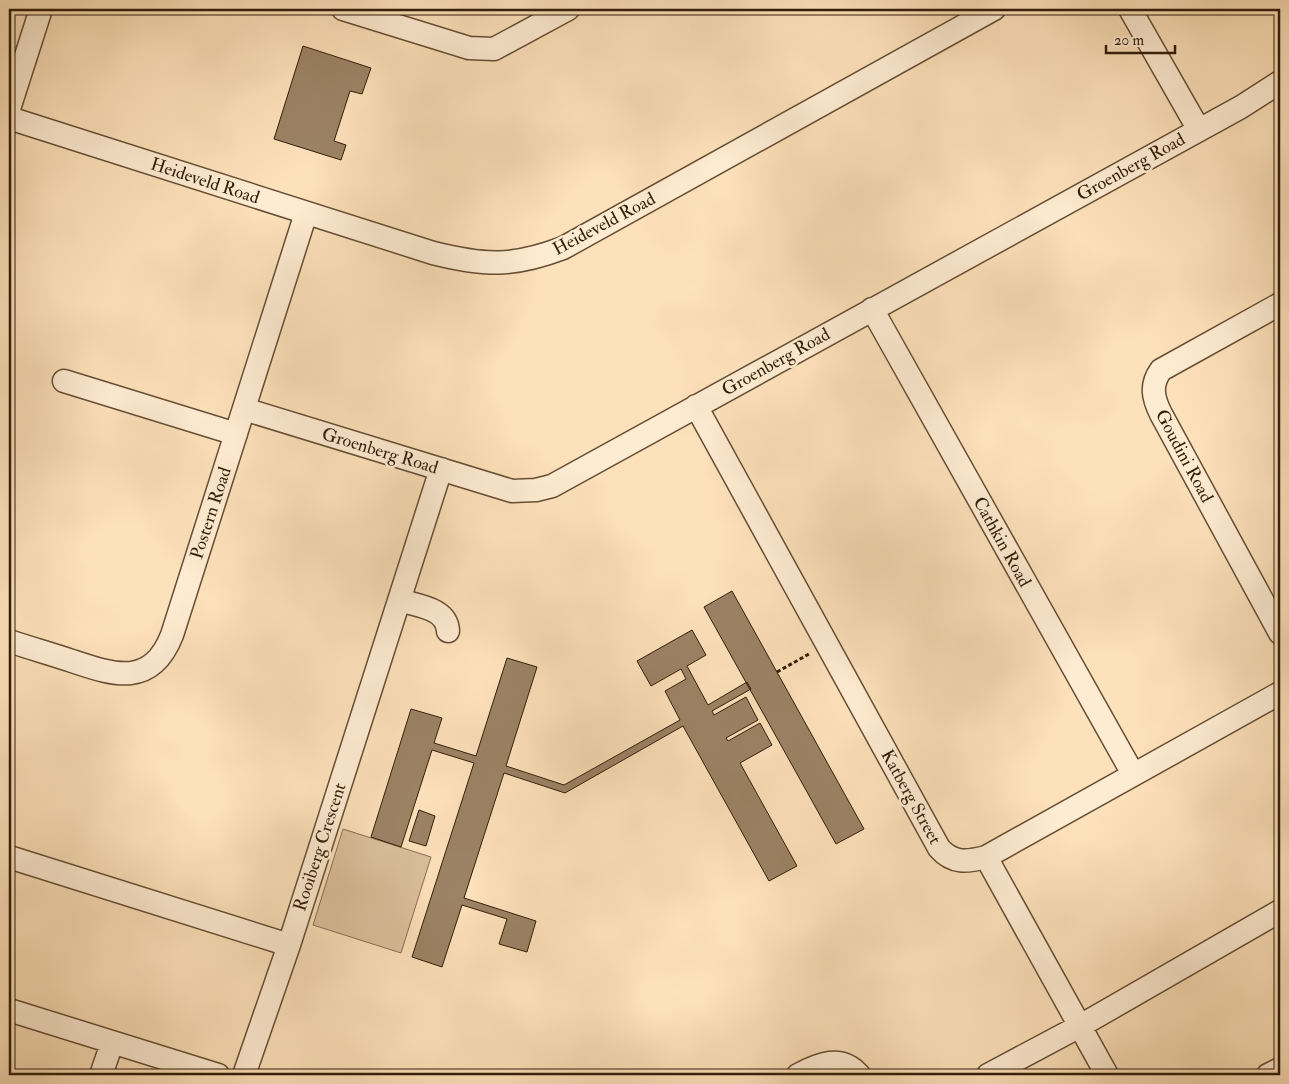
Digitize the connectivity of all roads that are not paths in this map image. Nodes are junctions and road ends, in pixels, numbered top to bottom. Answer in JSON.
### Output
{"nodes":[{"id":1,"x":41,"y":9,"type":"edge"},
{"id":2,"x":343,"y":9,"type":"edge"},
{"id":3,"x":568,"y":9,"type":"edge"},
{"id":4,"x":994,"y":9,"type":"edge"},
{"id":5,"x":1130,"y":9,"type":"edge"},
{"id":6,"x":1280,"y":82,"type":"edge"},
{"id":7,"x":9,"y":109,"type":"edge"},
{"id":8,"x":9,"y":118,"type":"edge"},
{"id":9,"x":1200,"y":130,"type":"junction"},
{"id":10,"x":306,"y":213,"type":"junction"},
{"id":11,"x":1280,"y":304,"type":"edge"},
{"id":12,"x":872,"y":309,"type":"junction"},
{"id":13,"x":64,"y":382,"type":"dead end"},
{"id":14,"x":696,"y":406,"type":"junction"},
{"id":15,"x":244,"y":409,"type":"junction"},
{"id":16,"x":236,"y":434,"type":"junction"},
{"id":17,"x":441,"y":469,"type":"junction"},
{"id":18,"x":399,"y":600,"type":"junction"},
{"id":19,"x":448,"y":631,"type":"dead end"},
{"id":20,"x":1280,"y":633,"type":"edge"},
{"id":21,"x":9,"y":641,"type":"edge"},
{"id":22,"x":1280,"y":694,"type":"edge"},
{"id":23,"x":1133,"y":774,"type":"junction"},
{"id":24,"x":9,"y":857,"type":"edge"},
{"id":25,"x":986,"y":857,"type":"junction"},
{"id":26,"x":1280,"y":911,"type":"edge"},
{"id":27,"x":289,"y":945,"type":"junction"},
{"id":28,"x":9,"y":1010,"type":"edge"},
{"id":29,"x":1080,"y":1026,"type":"junction"},
{"id":30,"x":112,"y":1043,"type":"junction"},
{"id":31,"x":1280,"y":1068,"type":"edge"},
{"id":32,"x":101,"y":1075,"type":"edge"},
{"id":33,"x":218,"y":1075,"type":"edge"},
{"id":34,"x":244,"y":1075,"type":"edge"},
{"id":35,"x":798,"y":1075,"type":"edge"},
{"id":36,"x":859,"y":1075,"type":"edge"},
{"id":37,"x":988,"y":1075,"type":"edge"},
{"id":38,"x":1107,"y":1075,"type":"edge"},
{"id":39,"x":1268,"y":1075,"type":"edge"}],
"edges":[{"from":1,"to":7,"type":"street"},
{"from":2,"to":3,"type":"street"},
{"from":4,"to":10,"type":"street","name":"Heideveld Road"},
{"from":5,"to":9,"type":"street"},
{"from":6,"to":9,"type":"street","name":"Groenberg Road"},
{"from":8,"to":10,"type":"street","name":"Heideveld Road"},
{"from":9,"to":12,"type":"street","name":"Groenberg Road"},
{"from":10,"to":15,"type":"street","name":"Postern Road"},
{"from":11,"to":20,"type":"street","name":"Goudini Road"},
{"from":12,"to":14,"type":"street","name":"Groenberg Road"},
{"from":12,"to":23,"type":"street","name":"Cathkin Road"},
{"from":13,"to":16,"type":"street"},
{"from":14,"to":17,"type":"street","name":"Groenberg Road"},
{"from":14,"to":25,"type":"street","name":"Katberg Street"},
{"from":15,"to":16,"type":"street","name":"Postern Road"},
{"from":15,"to":17,"type":"street","name":"Groenberg Road"},
{"from":16,"to":21,"type":"street","name":"Postern Road"},
{"from":17,"to":18,"type":"street","name":"Rooiberg Crescent"},
{"from":18,"to":19,"type":"street"},
{"from":18,"to":27,"type":"street","name":"Rooiberg Crescent"},
{"from":22,"to":23,"type":"street"},
{"from":23,"to":25,"type":"street"},
{"from":24,"to":27,"type":"street"},
{"from":25,"to":29,"type":"street"},
{"from":26,"to":29,"type":"street"},
{"from":27,"to":34,"type":"street","name":"Rooiberg Crescent"},
{"from":28,"to":30,"type":"street"},
{"from":29,"to":37,"type":"street"},
{"from":29,"to":38,"type":"street"},
{"from":30,"to":32,"type":"street"},
{"from":30,"to":33,"type":"street"},
{"from":31,"to":39,"type":"street"},
{"from":35,"to":36,"type":"street"}]}
